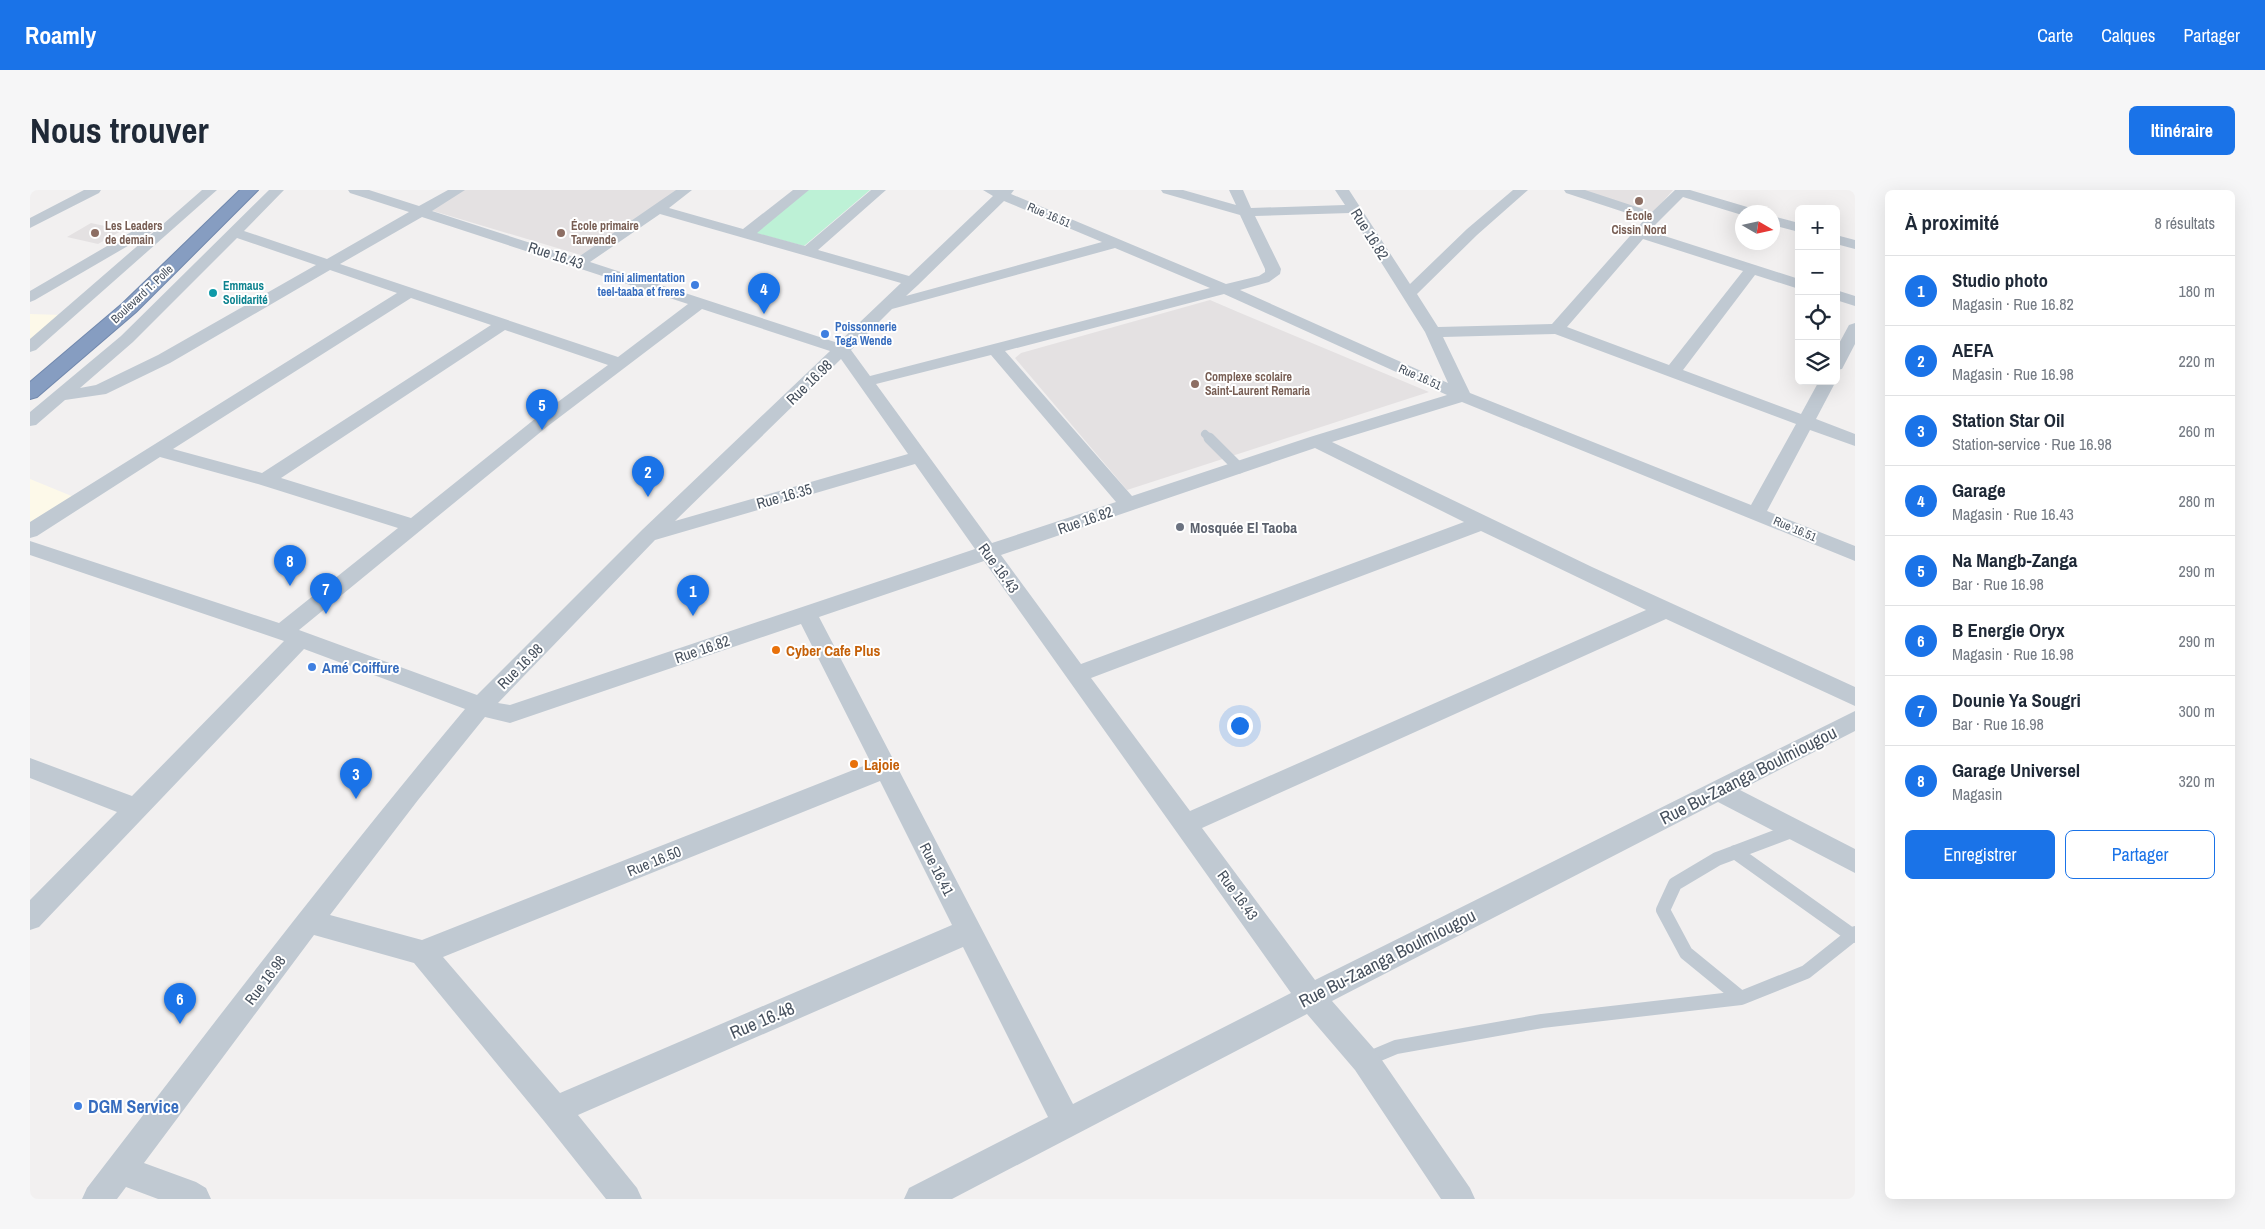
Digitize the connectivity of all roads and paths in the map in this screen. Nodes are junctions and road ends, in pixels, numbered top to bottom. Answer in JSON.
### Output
{"nodes":[{"id":1,"x":94,"y":190,"type":"edge"},
{"id":2,"x":232,"y":190,"type":"edge"},
{"id":3,"x":250,"y":190,"type":"edge"},
{"id":4,"x":277,"y":190,"type":"edge"},
{"id":5,"x":355,"y":190,"type":"edge"},
{"id":6,"x":458,"y":190,"type":"edge"},
{"id":7,"x":685,"y":190,"type":"edge"},
{"id":8,"x":802,"y":190,"type":"edge"},
{"id":9,"x":879,"y":190,"type":"edge"},
{"id":10,"x":1168,"y":190,"type":"edge"},
{"id":11,"x":1236,"y":190,"type":"edge"},
{"id":12,"x":1522,"y":190,"type":"edge"},
{"id":13,"x":1571,"y":190,"type":"edge"},
{"id":14,"x":1363,"y":191,"type":"edge"},
{"id":15,"x":1682,"y":191,"type":"edge"},
{"id":16,"x":999,"y":192,"type":"edge"},
{"id":17,"x":204,"y":194,"type":"edge"},
{"id":18,"x":1348,"y":199,"type":"edge"},
{"id":19,"x":658,"y":208,"type":"junction"},
{"id":20,"x":1735,"y":208,"type":"edge"},
{"id":21,"x":420,"y":212,"type":"junction"},
{"id":22,"x":1247,"y":212,"type":"junction"},
{"id":23,"x":1654,"y":217,"type":"junction"},
{"id":24,"x":1780,"y":222,"type":"edge"},
{"id":25,"x":30,"y":224,"type":"edge"},
{"id":26,"x":1795,"y":227,"type":"edge"},
{"id":27,"x":235,"y":233,"type":"junction"},
{"id":28,"x":1640,"y":233,"type":"junction"},
{"id":29,"x":746,"y":234,"type":"junction"},
{"id":30,"x":1840,"y":240,"type":"edge"},
{"id":31,"x":1116,"y":243,"type":"junction"},
{"id":32,"x":1855,"y":245,"type":"edge"},
{"id":33,"x":807,"y":252,"type":"junction"},
{"id":34,"x":579,"y":262,"type":"junction"},
{"id":35,"x":330,"y":264,"type":"junction"},
{"id":36,"x":1752,"y":269,"type":"junction"},
{"id":37,"x":912,"y":282,"type":"junction"},
{"id":38,"x":1795,"y":283,"type":"edge"},
{"id":39,"x":1225,"y":289,"type":"junction"},
{"id":40,"x":410,"y":292,"type":"junction"},
{"id":41,"x":1408,"y":294,"type":"junction"},
{"id":42,"x":30,"y":297,"type":"edge"},
{"id":43,"x":1840,"y":297,"type":"edge"},
{"id":44,"x":1855,"y":301,"type":"edge"},
{"id":45,"x":699,"y":304,"type":"junction"},
{"id":46,"x":888,"y":306,"type":"junction"},
{"id":47,"x":503,"y":324,"type":"junction"},
{"id":48,"x":1557,"y":328,"type":"junction"},
{"id":49,"x":1855,"y":328,"type":"edge"},
{"id":50,"x":1433,"y":332,"type":"junction"},
{"id":51,"x":30,"y":347,"type":"edge"},
{"id":52,"x":996,"y":349,"type":"junction"},
{"id":53,"x":843,"y":350,"type":"junction"},
{"id":54,"x":1840,"y":357,"type":"edge"},
{"id":55,"x":619,"y":363,"type":"junction"},
{"id":56,"x":1673,"y":371,"type":"junction"},
{"id":57,"x":30,"y":373,"type":"edge"},
{"id":58,"x":866,"y":382,"type":"junction"},
{"id":59,"x":1826,"y":385,"type":"edge"},
{"id":60,"x":30,"y":393,"type":"edge"},
{"id":61,"x":59,"y":396,"type":"junction"},
{"id":62,"x":1463,"y":396,"type":"junction"},
{"id":63,"x":30,"y":421,"type":"edge"},
{"id":64,"x":1807,"y":421,"type":"junction"},
{"id":65,"x":1205,"y":434,"type":"dead end"},
{"id":66,"x":1855,"y":440,"type":"edge"},
{"id":67,"x":1316,"y":441,"type":"junction"},
{"id":68,"x":158,"y":451,"type":"junction"},
{"id":69,"x":919,"y":456,"type":"junction"},
{"id":70,"x":1239,"y":468,"type":"junction"},
{"id":71,"x":265,"y":480,"type":"junction"},
{"id":72,"x":1129,"y":505,"type":"junction"},
{"id":73,"x":1756,"y":512,"type":"junction"},
{"id":74,"x":1480,"y":524,"type":"junction"},
{"id":75,"x":412,"y":525,"type":"junction"},
{"id":76,"x":30,"y":531,"type":"edge"},
{"id":77,"x":649,"y":535,"type":"junction"},
{"id":78,"x":30,"y":548,"type":"edge"},
{"id":79,"x":988,"y":552,"type":"junction"},
{"id":80,"x":1855,"y":554,"type":"edge"},
{"id":81,"x":1664,"y":610,"type":"junction"},
{"id":82,"x":807,"y":614,"type":"junction"},
{"id":83,"x":291,"y":635,"type":"junction"},
{"id":84,"x":1076,"y":675,"type":"junction"},
{"id":85,"x":1855,"y":697,"type":"edge"},
{"id":86,"x":482,"y":705,"type":"junction"},
{"id":87,"x":1855,"y":720,"type":"edge"},
{"id":88,"x":30,"y":768,"type":"edge"},
{"id":89,"x":886,"y":768,"type":"junction"},
{"id":90,"x":1718,"y":790,"type":"junction"},
{"id":91,"x":135,"y":808,"type":"junction"},
{"id":92,"x":1186,"y":824,"type":"junction"},
{"id":93,"x":1794,"y":830,"type":"junction"},
{"id":94,"x":1735,"y":852,"type":"junction"},
{"id":95,"x":1855,"y":862,"type":"edge"},
{"id":96,"x":30,"y":918,"type":"edge"},
{"id":97,"x":309,"y":921,"type":"junction"},
{"id":98,"x":969,"y":931,"type":"junction"},
{"id":99,"x":1854,"y":934,"type":"edge"},
{"id":100,"x":422,"y":953,"type":"junction"},
{"id":101,"x":1311,"y":996,"type":"junction"},
{"id":102,"x":1741,"y":998,"type":"junction"},
{"id":103,"x":1365,"y":1060,"type":"junction"},
{"id":104,"x":555,"y":1110,"type":"junction"},
{"id":105,"x":1067,"y":1124,"type":"junction"},
{"id":106,"x":121,"y":1170,"type":"junction"},
{"id":107,"x":98,"y":1199,"type":"edge"},
{"id":108,"x":196,"y":1199,"type":"edge"},
{"id":109,"x":626,"y":1199,"type":"edge"},
{"id":110,"x":920,"y":1199,"type":"edge"},
{"id":111,"x":1459,"y":1199,"type":"edge"}],
"edges":[{"from":1,"to":25,"type":"street"},
{"from":2,"to":57,"type":"highway","name":"Boulevard T. Polle"},
{"from":3,"to":60,"type":"highway","name":"Boulevard T. Polle"},
{"from":4,"to":27,"type":"street"},
{"from":5,"to":21,"type":"street","name":"Rue 16.43"},
{"from":6,"to":21,"type":"street"},
{"from":7,"to":19,"type":"street"},
{"from":8,"to":29,"type":"street"},
{"from":9,"to":33,"type":"street"},
{"from":10,"to":22,"type":"street"},
{"from":11,"to":22,"type":"street"},
{"from":12,"to":41,"type":"street"},
{"from":13,"to":23,"type":"street"},
{"from":14,"to":18,"type":"street"},
{"from":15,"to":20,"type":"street"},
{"from":15,"to":23,"type":"street"},
{"from":16,"to":31,"type":"street","name":"Rue 16.51"},
{"from":16,"to":37,"type":"street","name":"Rue 16.98"},
{"from":17,"to":42,"type":"street"},
{"from":17,"to":51,"type":"street"},
{"from":18,"to":22,"type":"street"},
{"from":18,"to":41,"type":"street","name":"Rue 16.82"},
{"from":19,"to":29,"type":"street"},
{"from":19,"to":34,"type":"street"},
{"from":21,"to":34,"type":"street","name":"Rue 16.43"},
{"from":21,"to":35,"type":"street"},
{"from":22,"to":39,"type":"street"},
{"from":23,"to":28,"type":"street"},
{"from":24,"to":26,"type":"street"},
{"from":27,"to":35,"type":"street"},
{"from":27,"to":61,"type":"street"},
{"from":28,"to":36,"type":"street"},
{"from":28,"to":48,"type":"street"},
{"from":29,"to":33,"type":"street"},
{"from":30,"to":32,"type":"street"},
{"from":31,"to":39,"type":"street","name":"Rue 16.51"},
{"from":31,"to":46,"type":"street"},
{"from":33,"to":37,"type":"street"},
{"from":34,"to":45,"type":"street","name":"Rue 16.43"},
{"from":35,"to":40,"type":"street"},
{"from":35,"to":61,"type":"street"},
{"from":36,"to":38,"type":"street"},
{"from":36,"to":56,"type":"street"},
{"from":37,"to":46,"type":"street","name":"Rue 16.98"},
{"from":39,"to":52,"type":"street"},
{"from":39,"to":62,"type":"street","name":"Rue 16.51"},
{"from":40,"to":47,"type":"street"},
{"from":40,"to":68,"type":"street"},
{"from":41,"to":50,"type":"street","name":"Rue 16.82"},
{"from":43,"to":44,"type":"street"},
{"from":45,"to":53,"type":"street","name":"Rue 16.43"},
{"from":45,"to":55,"type":"street"},
{"from":46,"to":53,"type":"street","name":"Rue 16.98"},
{"from":47,"to":55,"type":"street"},
{"from":47,"to":71,"type":"street"},
{"from":48,"to":50,"type":"street"},
{"from":48,"to":56,"type":"street"},
{"from":49,"to":54,"type":"street"},
{"from":50,"to":62,"type":"street","name":"Rue 16.82"},
{"from":52,"to":58,"type":"street"},
{"from":52,"to":72,"type":"street"},
{"from":53,"to":58,"type":"street","name":"Rue 16.43"},
{"from":53,"to":77,"type":"street","name":"Rue 16.98"},
{"from":55,"to":75,"type":"street"},
{"from":56,"to":64,"type":"street"},
{"from":58,"to":69,"type":"street","name":"Rue 16.43"},
{"from":59,"to":64,"type":"street"},
{"from":61,"to":63,"type":"street"},
{"from":62,"to":67,"type":"street","name":"Rue 16.82"},
{"from":62,"to":73,"type":"street","name":"Rue 16.51"},
{"from":64,"to":66,"type":"street"},
{"from":64,"to":73,"type":"street"},
{"from":65,"to":70,"type":"lane"},
{"from":67,"to":70,"type":"street","name":"Rue 16.82"},
{"from":67,"to":74,"type":"street"},
{"from":68,"to":71,"type":"street"},
{"from":68,"to":76,"type":"street"},
{"from":69,"to":77,"type":"street","name":"Rue 16.35"},
{"from":69,"to":79,"type":"street","name":"Rue 16.43"},
{"from":70,"to":72,"type":"street","name":"Rue 16.82"},
{"from":71,"to":75,"type":"street"},
{"from":72,"to":79,"type":"street","name":"Rue 16.82"},
{"from":73,"to":80,"type":"street","name":"Rue 16.51"},
{"from":74,"to":81,"type":"street"},
{"from":74,"to":84,"type":"street"},
{"from":75,"to":83,"type":"street"},
{"from":77,"to":86,"type":"street","name":"Rue 16.98"},
{"from":78,"to":83,"type":"street","name":"Rue 16.82"},
{"from":79,"to":82,"type":"street","name":"Rue 16.82"},
{"from":79,"to":84,"type":"street","name":"Rue 16.43"},
{"from":81,"to":85,"type":"street"},
{"from":81,"to":92,"type":"street"},
{"from":82,"to":86,"type":"street","name":"Rue 16.82"},
{"from":82,"to":89,"type":"street","name":"Rue 16.41"},
{"from":83,"to":86,"type":"street","name":"Rue 16.82"},
{"from":83,"to":91,"type":"street"},
{"from":84,"to":92,"type":"street","name":"Rue 16.43"},
{"from":86,"to":97,"type":"street","name":"Rue 16.98"},
{"from":87,"to":90,"type":"street","name":"Rue Bu-Zaanga Boulmiougou"},
{"from":88,"to":91,"type":"street"},
{"from":89,"to":98,"type":"street","name":"Rue 16.41"},
{"from":89,"to":100,"type":"street","name":"Rue 16.50"},
{"from":90,"to":93,"type":"street"},
{"from":90,"to":101,"type":"street","name":"Rue Bu-Zaanga Boulmiougou"},
{"from":91,"to":96,"type":"street"},
{"from":92,"to":101,"type":"street","name":"Rue 16.43"},
{"from":93,"to":94,"type":"lane"},
{"from":93,"to":95,"type":"street"},
{"from":94,"to":99,"type":"lane"},
{"from":94,"to":102,"type":"lane"},
{"from":97,"to":100,"type":"street"},
{"from":97,"to":106,"type":"street","name":"Rue 16.98"},
{"from":98,"to":104,"type":"street","name":"Rue 16.48"},
{"from":98,"to":105,"type":"street","name":"Rue 16.41"},
{"from":99,"to":102,"type":"lane"},
{"from":100,"to":104,"type":"street"},
{"from":101,"to":103,"type":"street","name":"Rue 16.43"},
{"from":101,"to":105,"type":"street","name":"Rue Bu-Zaanga Boulmiougou"},
{"from":102,"to":103,"type":"lane"},
{"from":103,"to":111,"type":"street","name":"Rue 16.43"},
{"from":104,"to":109,"type":"street"},
{"from":105,"to":110,"type":"street","name":"Rue Bu-Zaanga Boulmiougou"},
{"from":106,"to":107,"type":"street","name":"Rue 16.98"},
{"from":106,"to":108,"type":"street"}]}
